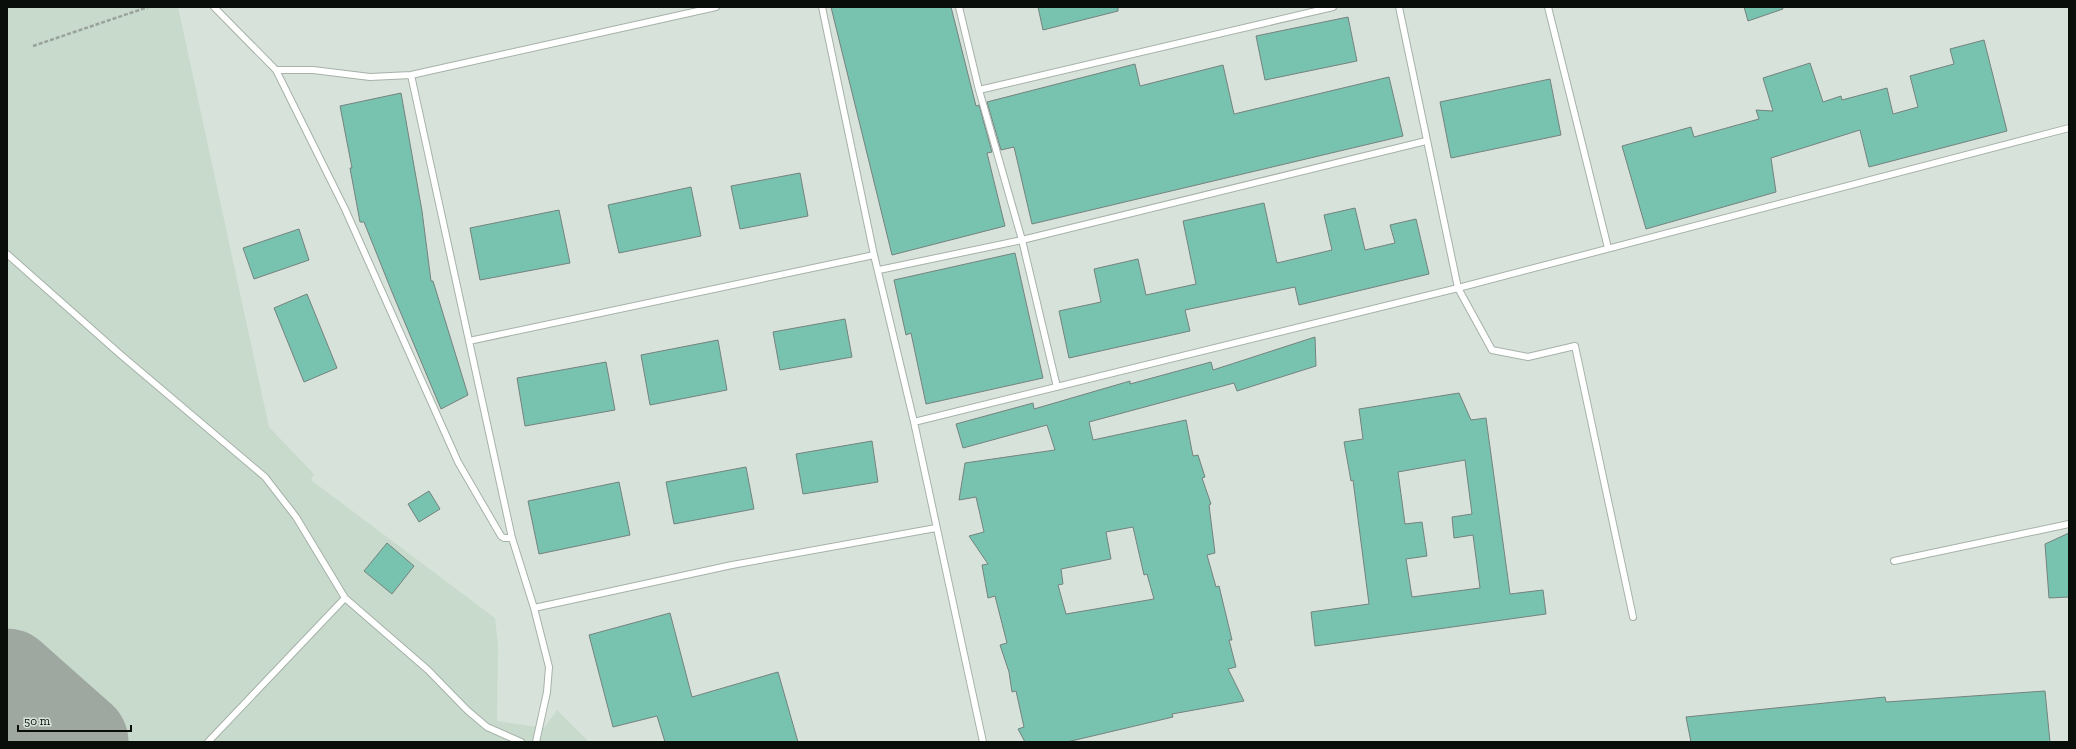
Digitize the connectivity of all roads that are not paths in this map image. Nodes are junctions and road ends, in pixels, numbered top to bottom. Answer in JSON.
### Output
{"nodes":[{"id":1,"x":214,"y":7,"type":"edge"},
{"id":2,"x":716,"y":7,"type":"edge"},
{"id":3,"x":822,"y":7,"type":"edge"},
{"id":4,"x":959,"y":7,"type":"edge"},
{"id":5,"x":1333,"y":7,"type":"edge"},
{"id":6,"x":1399,"y":7,"type":"edge"},
{"id":7,"x":1548,"y":7,"type":"edge"},
{"id":8,"x":276,"y":70,"type":"junction"},
{"id":9,"x":411,"y":75,"type":"junction"},
{"id":10,"x":979,"y":90,"type":"junction"},
{"id":11,"x":2069,"y":128,"type":"edge"},
{"id":12,"x":1426,"y":141,"type":"junction"},
{"id":13,"x":1022,"y":240,"type":"junction"},
{"id":14,"x":1608,"y":248,"type":"junction"},
{"id":15,"x":7,"y":254,"type":"edge"},
{"id":16,"x":874,"y":255,"type":"junction"},
{"id":17,"x":879,"y":270,"type":"junction"},
{"id":18,"x":1458,"y":288,"type":"junction"},
{"id":19,"x":469,"y":341,"type":"junction"},
{"id":20,"x":1057,"y":387,"type":"junction"},
{"id":21,"x":914,"y":422,"type":"junction"},
{"id":22,"x":2069,"y":524,"type":"edge"},
{"id":23,"x":936,"y":528,"type":"junction"},
{"id":24,"x":512,"y":538,"type":"junction"},
{"id":25,"x":1894,"y":561,"type":"dead end"},
{"id":26,"x":345,"y":598,"type":"junction"},
{"id":27,"x":534,"y":608,"type":"junction"},
{"id":28,"x":1633,"y":618,"type":"dead end"},
{"id":29,"x":208,"y":742,"type":"edge"},
{"id":30,"x":521,"y":742,"type":"edge"},
{"id":31,"x":536,"y":742,"type":"edge"},
{"id":32,"x":983,"y":742,"type":"edge"}],
"edges":[{"from":1,"to":8,"type":"lane"},
{"from":2,"to":9,"type":"lane"},
{"from":3,"to":16,"type":"lane"},
{"from":4,"to":10,"type":"lane"},
{"from":5,"to":10,"type":"lane"},
{"from":6,"to":12,"type":"lane"},
{"from":7,"to":14,"type":"lane"},
{"from":8,"to":9,"type":"lane"},
{"from":8,"to":24,"type":"lane"},
{"from":9,"to":19,"type":"lane"},
{"from":10,"to":13,"type":"lane"},
{"from":11,"to":14,"type":"lane"},
{"from":12,"to":13,"type":"lane"},
{"from":12,"to":18,"type":"lane"},
{"from":13,"to":17,"type":"lane"},
{"from":13,"to":20,"type":"lane"},
{"from":14,"to":18,"type":"lane"},
{"from":15,"to":26,"type":"lane"},
{"from":16,"to":17,"type":"lane"},
{"from":16,"to":19,"type":"lane"},
{"from":17,"to":21,"type":"lane"},
{"from":18,"to":20,"type":"lane"},
{"from":18,"to":28,"type":"lane"},
{"from":19,"to":24,"type":"lane"},
{"from":20,"to":21,"type":"lane"},
{"from":21,"to":23,"type":"lane"},
{"from":22,"to":25,"type":"lane"},
{"from":23,"to":27,"type":"lane"},
{"from":23,"to":32,"type":"lane"},
{"from":24,"to":27,"type":"lane"},
{"from":26,"to":29,"type":"lane"},
{"from":26,"to":30,"type":"lane"},
{"from":27,"to":31,"type":"lane"}]}
